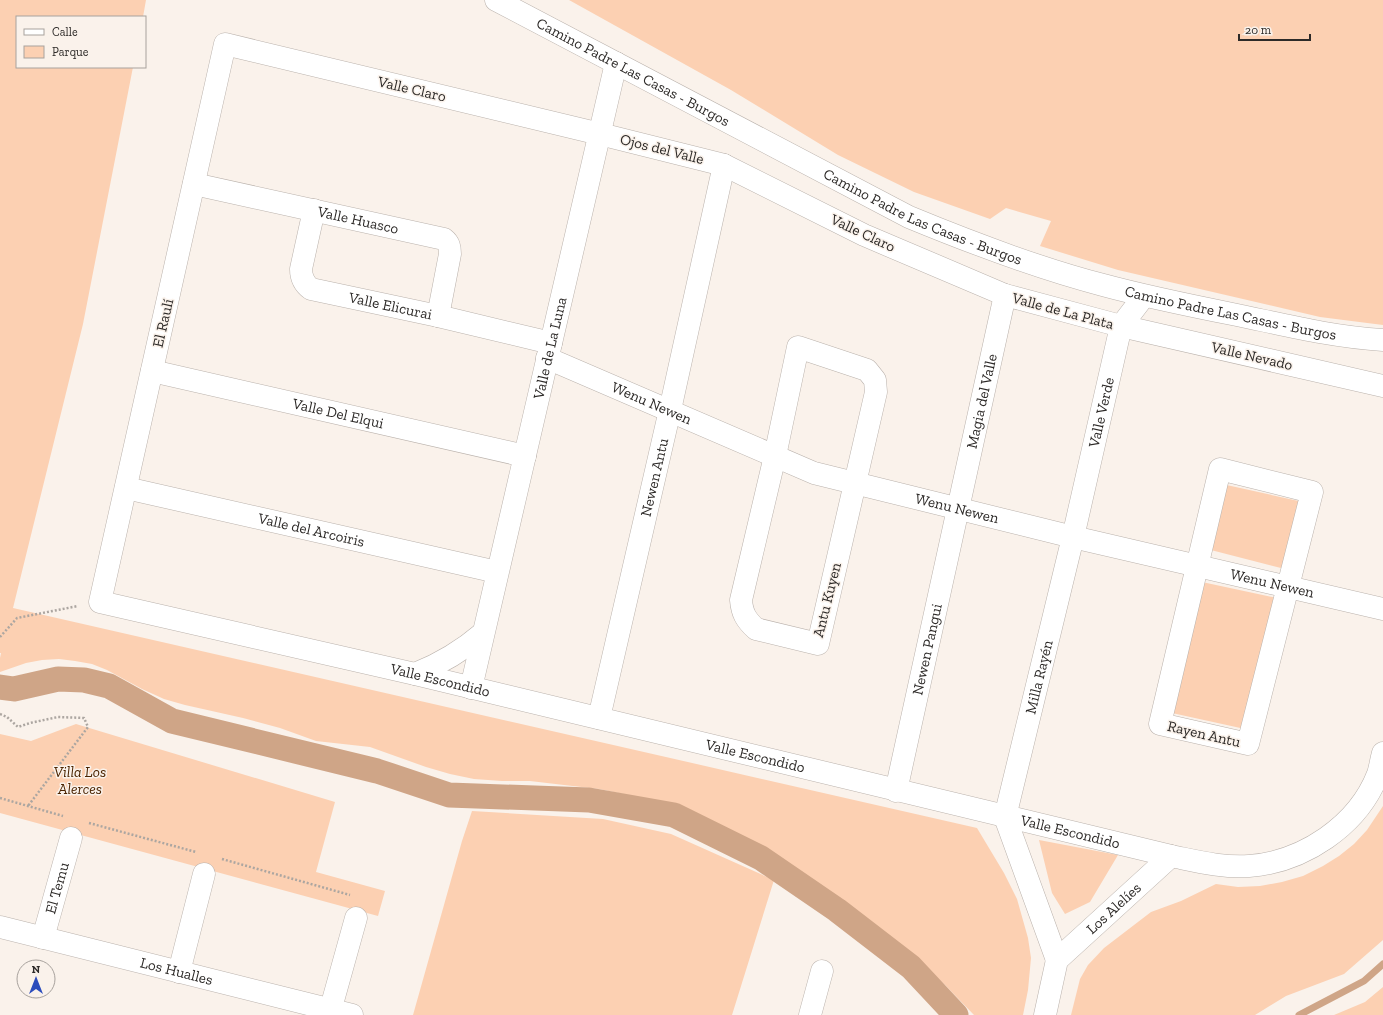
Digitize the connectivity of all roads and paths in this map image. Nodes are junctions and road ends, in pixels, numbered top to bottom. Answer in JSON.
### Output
{"nodes":[{"id":1,"x":496,"y":0,"type":"edge"},
{"id":2,"x":225,"y":44,"type":"joint"},
{"id":3,"x":616,"y":63,"type":"junction"},
{"id":4,"x":600,"y":134,"type":"junction"},
{"id":5,"x":724,"y":165,"type":"junction"},
{"id":6,"x":194,"y":184,"type":"junction"},
{"id":7,"x":314,"y":210,"type":"junction"},
{"id":8,"x":1005,"y":295,"type":"junction"},
{"id":9,"x":1144,"y":296,"type":"junction"},
{"id":10,"x":438,"y":316,"type":"junction"},
{"id":11,"x":1121,"y":326,"type":"junction"},
{"id":12,"x":1383,"y":340,"type":"edge"},
{"id":13,"x":549,"y":350,"type":"junction"},
{"id":14,"x":152,"y":371,"type":"junction"},
{"id":15,"x":1383,"y":386,"type":"edge"},
{"id":16,"x":670,"y":410,"type":"junction"},
{"id":17,"x":525,"y":456,"type":"junction"},
{"id":18,"x":775,"y":456,"type":"junction"},
{"id":19,"x":855,"y":483,"type":"junction"},
{"id":20,"x":126,"y":488,"type":"junction"},
{"id":21,"x":959,"y":508,"type":"junction"},
{"id":22,"x":1073,"y":537,"type":"junction"},
{"id":23,"x":1196,"y":566,"type":"junction"},
{"id":24,"x":497,"y":572,"type":"junction"},
{"id":25,"x":1289,"y":587,"type":"junction"},
{"id":26,"x":100,"y":602,"type":"junction"},
{"id":27,"x":1383,"y":609,"type":"edge"},
{"id":28,"x":483,"y":633,"type":"junction"},
{"id":29,"x":0,"y":637,"type":"edge"},
{"id":30,"x":415,"y":674,"type":"junction"},
{"id":31,"x":471,"y":688,"type":"junction"},
{"id":32,"x":0,"y":714,"type":"edge"},
{"id":33,"x":599,"y":718,"type":"junction"},
{"id":34,"x":1380,"y":764,"type":"edge"},
{"id":35,"x":896,"y":791,"type":"junction"},
{"id":36,"x":0,"y":798,"type":"edge"},
{"id":37,"x":28,"y":806,"type":"junction"},
{"id":38,"x":69,"y":817,"type":"dead end"},
{"id":39,"x":1005,"y":817,"type":"junction"},
{"id":40,"x":77,"y":830,"type":"joint"},
{"id":41,"x":1170,"y":856,"type":"junction"},
{"id":42,"x":208,"y":862,"type":"junction"},
{"id":43,"x":356,"y":918,"type":"joint"},
{"id":44,"x":0,"y":927,"type":"edge"},
{"id":45,"x":43,"y":938,"type":"junction"},
{"id":46,"x":1057,"y":960,"type":"junction"},
{"id":47,"x":822,"y":971,"type":"dead end"},
{"id":48,"x":179,"y":972,"type":"junction"},
{"id":49,"x":330,"y":1013,"type":"edge"},
{"id":50,"x":352,"y":1015,"type":"edge"},
{"id":51,"x":810,"y":1015,"type":"edge"},
{"id":52,"x":1045,"y":1015,"type":"edge"}],
"edges":[{"from":1,"to":3,"type":"street","name":"Camino Padre Las Casas - Burgos"},
{"from":2,"to":4,"type":"street","name":"Valle Claro"},
{"from":2,"to":6,"type":"street","name":"El Raulí"},
{"from":3,"to":4,"type":"street","name":"Valle de La Luna"},
{"from":3,"to":9,"type":"street","name":"Camino Padre Las Casas - Burgos"},
{"from":4,"to":5,"type":"street","name":"Ojos del Valle"},
{"from":4,"to":13,"type":"street","name":"Valle de La Luna"},
{"from":5,"to":8,"type":"street","name":"Valle Claro"},
{"from":5,"to":16,"type":"street","name":"Newen Antu"},
{"from":6,"to":7,"type":"street","name":"Valle Huasco"},
{"from":6,"to":14,"type":"street","name":"El Raulí"},
{"from":7,"to":10,"type":"street","name":"Valle Huasco"},
{"from":7,"to":10,"type":"street","name":"Valle Elicurai"},
{"from":8,"to":11,"type":"street","name":"Valle de La Plata"},
{"from":8,"to":21,"type":"street","name":"Magia del Valle"},
{"from":9,"to":11,"type":"street","name":"Valle Verde"},
{"from":9,"to":12,"type":"street","name":"Camino Padre Las Casas - Burgos"},
{"from":10,"to":13,"type":"street","name":"Valle Elicurai"},
{"from":11,"to":15,"type":"street","name":"Valle Nevado"},
{"from":11,"to":22,"type":"street","name":"Valle Verde"},
{"from":13,"to":16,"type":"street","name":"Wenu Newen"},
{"from":13,"to":17,"type":"street","name":"Valle de La Luna"},
{"from":14,"to":17,"type":"street","name":"Valle Del Elqui"},
{"from":14,"to":20,"type":"street","name":"El Raulí"},
{"from":16,"to":18,"type":"street","name":"Wenu Newen"},
{"from":16,"to":33,"type":"street","name":"Newen Antu"},
{"from":17,"to":24,"type":"street","name":"Valle de La Luna"},
{"from":18,"to":19,"type":"street","name":"Wenu Newen"},
{"from":18,"to":19,"type":"street"},
{"from":18,"to":19,"type":"street","name":"Antu Kuyen"},
{"from":19,"to":21,"type":"street","name":"Wenu Newen"},
{"from":20,"to":24,"type":"street","name":"Valle del Arcoiris"},
{"from":20,"to":26,"type":"street","name":"El Raulí"},
{"from":21,"to":22,"type":"street","name":"Wenu Newen"},
{"from":21,"to":35,"type":"street","name":"Newen Pangui"},
{"from":22,"to":23,"type":"street","name":"Wenu Newen"},
{"from":22,"to":39,"type":"street","name":"Milla Rayén"},
{"from":23,"to":25,"type":"street","name":"Wenu Newen"},
{"from":23,"to":25,"type":"street"},
{"from":23,"to":25,"type":"street","name":"Rayen Antu"},
{"from":24,"to":28,"type":"street","name":"Valle de La Luna"},
{"from":25,"to":27,"type":"street","name":"Wenu Newen"},
{"from":26,"to":29,"type":"path"},
{"from":26,"to":30,"type":"street","name":"Valle Escondido"},
{"from":28,"to":30,"type":"street"},
{"from":28,"to":31,"type":"street","name":"Valle de La Luna"},
{"from":30,"to":31,"type":"street","name":"Valle Escondido"},
{"from":31,"to":33,"type":"street","name":"Valle Escondido"},
{"from":32,"to":37,"type":"path"},
{"from":33,"to":35,"type":"street","name":"Valle Escondido"},
{"from":34,"to":41,"type":"street","name":"Valle Escondido"},
{"from":35,"to":39,"type":"street","name":"Valle Escondido"},
{"from":36,"to":37,"type":"path"},
{"from":37,"to":38,"type":"path"},
{"from":39,"to":41,"type":"street","name":"Valle Escondido"},
{"from":39,"to":46,"type":"street"},
{"from":40,"to":42,"type":"path"},
{"from":40,"to":45,"type":"street","name":"El Temu"},
{"from":41,"to":46,"type":"street","name":"Los Alelíes"},
{"from":42,"to":43,"type":"path"},
{"from":42,"to":48,"type":"street"},
{"from":43,"to":49,"type":"street"},
{"from":44,"to":45,"type":"street","name":"Los Hualles"},
{"from":45,"to":48,"type":"street","name":"Los Hualles"},
{"from":46,"to":52,"type":"street"},
{"from":47,"to":51,"type":"street"},
{"from":48,"to":49,"type":"street","name":"Los Hualles"},
{"from":49,"to":50,"type":"street","name":"Los Hualles"}]}
